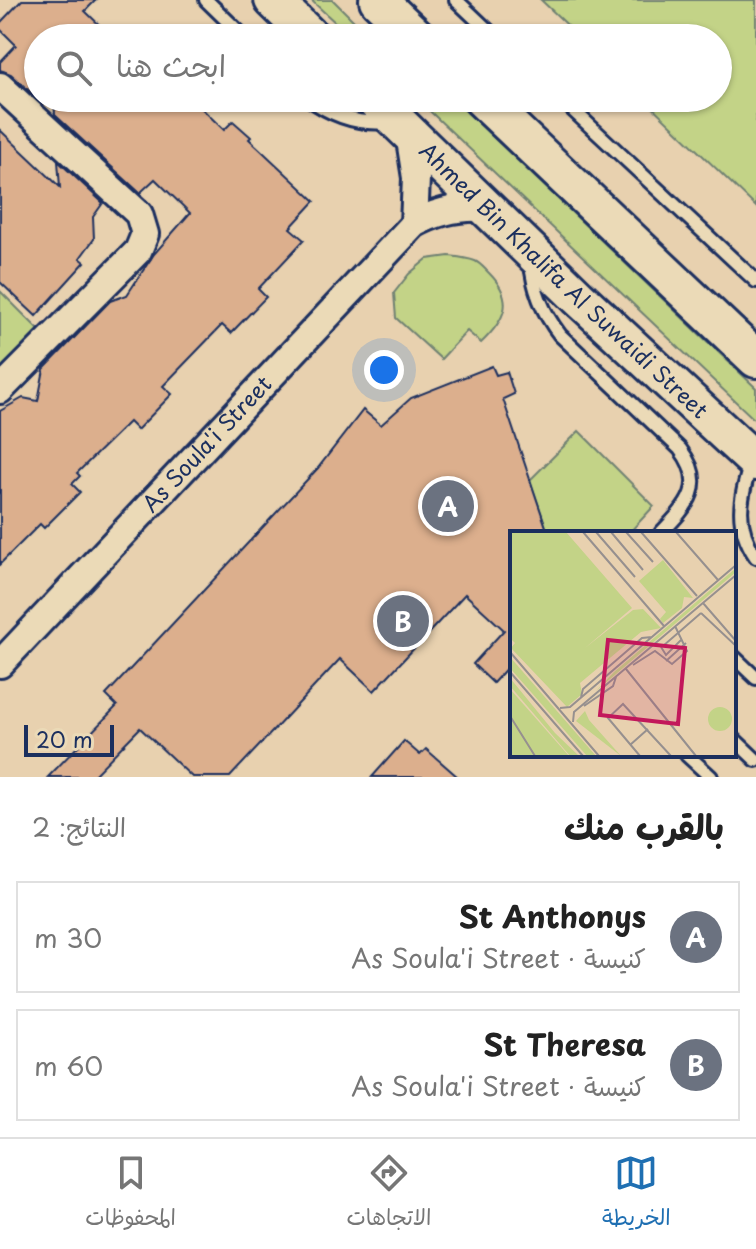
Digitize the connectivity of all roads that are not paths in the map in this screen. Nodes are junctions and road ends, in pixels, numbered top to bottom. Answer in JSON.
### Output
{"nodes":[{"id":1,"x":206,"y":0,"type":"edge"},
{"id":2,"x":273,"y":0,"type":"edge"},
{"id":3,"x":378,"y":0,"type":"edge"},
{"id":4,"x":456,"y":0,"type":"edge"},
{"id":5,"x":231,"y":24,"type":"edge"},
{"id":6,"x":298,"y":24,"type":"edge"},
{"id":7,"x":403,"y":24,"type":"edge"},
{"id":8,"x":481,"y":24,"type":"edge"},
{"id":9,"x":0,"y":86,"type":"edge"},
{"id":10,"x":24,"y":108,"type":"edge"},
{"id":11,"x":28,"y":112,"type":"edge"},
{"id":12,"x":329,"y":112,"type":"edge"},
{"id":13,"x":496,"y":112,"type":"edge"},
{"id":14,"x":575,"y":112,"type":"edge"},
{"id":15,"x":393,"y":117,"type":"edge"},
{"id":16,"x":486,"y":208,"type":"junction"},
{"id":17,"x":414,"y":224,"type":"junction"},
{"id":18,"x":531,"y":251,"type":"junction"},
{"id":19,"x":756,"y":281,"type":"edge"},
{"id":20,"x":756,"y":359,"type":"edge"},
{"id":21,"x":0,"y":390,"type":"edge"},
{"id":22,"x":754,"y":460,"type":"edge"},
{"id":23,"x":663,"y":531,"type":"edge"},
{"id":24,"x":739,"y":537,"type":"edge"},
{"id":25,"x":756,"y":557,"type":"edge"},
{"id":26,"x":736,"y":659,"type":"edge"},
{"id":27,"x":0,"y":664,"type":"edge"},
{"id":28,"x":756,"y":678,"type":"edge"},
{"id":29,"x":736,"y":741,"type":"edge"},
{"id":30,"x":689,"y":757,"type":"edge"},
{"id":31,"x":756,"y":760,"type":"edge"},
{"id":32,"x":711,"y":777,"type":"edge"}],
"edges":[{"from":1,"to":5,"type":"lane"},
{"from":2,"to":6,"type":"street"},
{"from":3,"to":7,"type":"street"},
{"from":4,"to":8,"type":"lane"},
{"from":9,"to":10,"type":"street"},
{"from":11,"to":21,"type":"street"},
{"from":12,"to":15,"type":"lane"},
{"from":13,"to":20,"type":"street"},
{"from":14,"to":19,"type":"lane"},
{"from":15,"to":16,"type":"street","name":"Ahmed Bin Khalifa Al Suwaidi Street"},
{"from":15,"to":17,"type":"street"},
{"from":16,"to":17,"type":"street","name":"As Soula'i Street"},
{"from":16,"to":18,"type":"street","name":"Ahmed Bin Khalifa Al Suwaidi Street"},
{"from":17,"to":27,"type":"street","name":"As Soula'i Street"},
{"from":18,"to":22,"type":"street","name":"Ahmed Bin Khalifa Al Suwaidi Street"},
{"from":18,"to":23,"type":"lane"},
{"from":22,"to":24,"type":"lane"},
{"from":24,"to":25,"type":"lane"},
{"from":26,"to":28,"type":"lane"},
{"from":29,"to":31,"type":"lane"},
{"from":30,"to":32,"type":"lane"}]}
